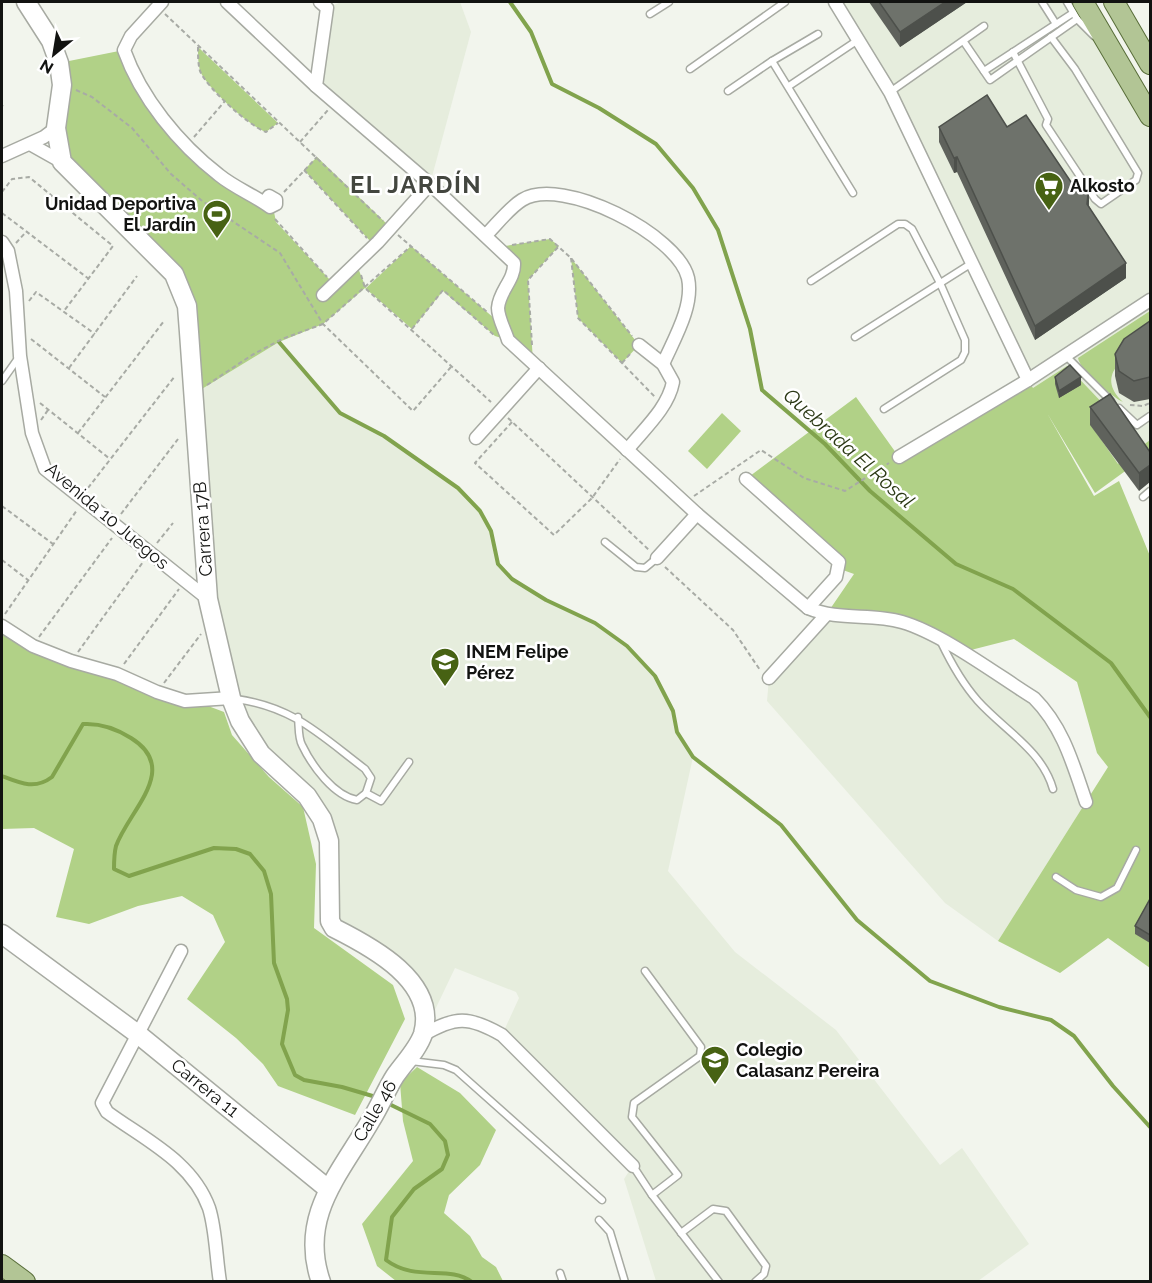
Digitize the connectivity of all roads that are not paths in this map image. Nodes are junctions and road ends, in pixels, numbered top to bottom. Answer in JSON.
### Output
{"nodes":[{"id":1,"x":26,"y":2,"type":"edge"},
{"id":2,"x":227,"y":2,"type":"edge"},
{"id":3,"x":320,"y":2,"type":"edge"},
{"id":4,"x":669,"y":2,"type":"edge"},
{"id":5,"x":785,"y":2,"type":"edge"},
{"id":6,"x":835,"y":2,"type":"edge"},
{"id":7,"x":1042,"y":2,"type":"edge"},
{"id":8,"x":1067,"y":2,"type":"edge"},
{"id":9,"x":1114,"y":2,"type":"edge"},
{"id":10,"x":160,"y":4,"type":"edge"},
{"id":11,"x":1078,"y":11,"type":"edge"},
{"id":12,"x":650,"y":14,"type":"dead end"},
{"id":13,"x":1056,"y":24,"type":"junction"},
{"id":14,"x":984,"y":26,"type":"dead end"},
{"id":15,"x":818,"y":34,"type":"dead end"},
{"id":16,"x":1052,"y":37,"type":"junction"},
{"id":17,"x":859,"y":40,"type":"junction"},
{"id":18,"x":964,"y":42,"type":"junction"},
{"id":19,"x":1013,"y":52,"type":"junction"},
{"id":20,"x":1018,"y":61,"type":"junction"},
{"id":21,"x":772,"y":62,"type":"junction"},
{"id":22,"x":1150,"y":64,"type":"edge"},
{"id":23,"x":690,"y":69,"type":"dead end"},
{"id":24,"x":984,"y":70,"type":"junction"},
{"id":25,"x":316,"y":86,"type":"junction"},
{"id":26,"x":789,"y":86,"type":"junction"},
{"id":27,"x":728,"y":92,"type":"dead end"},
{"id":28,"x":890,"y":92,"type":"junction"},
{"id":29,"x":1150,"y":116,"type":"edge"},
{"id":30,"x":56,"y":128,"type":"junction"},
{"id":31,"x":30,"y":144,"type":"junction"},
{"id":32,"x":2,"y":156,"type":"edge"},
{"id":33,"x":62,"y":162,"type":"junction"},
{"id":34,"x":430,"y":184,"type":"junction"},
{"id":35,"x":853,"y":193,"type":"dead end"},
{"id":36,"x":272,"y":203,"type":"road end"},
{"id":37,"x":486,"y":235,"type":"junction"},
{"id":38,"x":2,"y":242,"type":"edge"},
{"id":39,"x":972,"y":263,"type":"junction"},
{"id":40,"x":811,"y":281,"type":"dead end"},
{"id":41,"x":940,"y":283,"type":"junction"},
{"id":42,"x":323,"y":295,"type":"dead end"},
{"id":43,"x":1150,"y":300,"type":"edge"},
{"id":44,"x":855,"y":338,"type":"dead end"},
{"id":45,"x":639,"y":345,"type":"road end"},
{"id":46,"x":20,"y":356,"type":"junction"},
{"id":47,"x":1066,"y":356,"type":"junction"},
{"id":48,"x":663,"y":364,"type":"junction"},
{"id":49,"x":536,"y":365,"type":"junction"},
{"id":50,"x":1028,"y":380,"type":"junction"},
{"id":51,"x":2,"y":381,"type":"edge"},
{"id":52,"x":884,"y":409,"type":"dead end"},
{"id":53,"x":1150,"y":416,"type":"edge"},
{"id":54,"x":476,"y":438,"type":"dead end"},
{"id":55,"x":627,"y":450,"type":"junction"},
{"id":56,"x":899,"y":457,"type":"road end"},
{"id":57,"x":746,"y":479,"type":"dead end"},
{"id":58,"x":1150,"y":491,"type":"edge"},
{"id":59,"x":1143,"y":497,"type":"dead end"},
{"id":60,"x":697,"y":514,"type":"junction"},
{"id":61,"x":605,"y":542,"type":"dead end"},
{"id":62,"x":657,"y":558,"type":"joint"},
{"id":63,"x":208,"y":599,"type":"junction"},
{"id":64,"x":808,"y":608,"type":"junction"},
{"id":65,"x":826,"y":615,"type":"junction"},
{"id":66,"x":2,"y":626,"type":"edge"},
{"id":67,"x":939,"y":639,"type":"junction"},
{"id":68,"x":769,"y":678,"type":"road end"},
{"id":69,"x":231,"y":698,"type":"junction"},
{"id":70,"x":298,"y":717,"type":"junction"},
{"id":71,"x":409,"y":762,"type":"dead end"},
{"id":72,"x":1053,"y":789,"type":"dead end"},
{"id":73,"x":366,"y":793,"type":"junction"},
{"id":74,"x":1086,"y":802,"type":"dead end"},
{"id":75,"x":1136,"y":850,"type":"dead end"},
{"id":76,"x":1056,"y":877,"type":"dead end"},
{"id":77,"x":2,"y":934,"type":"edge"},
{"id":78,"x":181,"y":951,"type":"dead end"},
{"id":79,"x":645,"y":971,"type":"dead end"},
{"id":80,"x":139,"y":1035,"type":"junction"},
{"id":81,"x":423,"y":1035,"type":"junction"},
{"id":82,"x":407,"y":1060,"type":"junction"},
{"id":83,"x":633,"y":1166,"type":"joint"},
{"id":84,"x":328,"y":1188,"type":"junction"},
{"id":85,"x":652,"y":1195,"type":"junction"},
{"id":86,"x":602,"y":1200,"type":"dead end"},
{"id":87,"x":599,"y":1220,"type":"dead end"},
{"id":88,"x":681,"y":1233,"type":"junction"},
{"id":89,"x":2,"y":1265,"type":"edge"},
{"id":90,"x":2,"y":1273,"type":"edge"},
{"id":91,"x":560,"y":1274,"type":"dead end"},
{"id":92,"x":14,"y":1281,"type":"edge"},
{"id":93,"x":25,"y":1281,"type":"edge"},
{"id":94,"x":220,"y":1281,"type":"edge"},
{"id":95,"x":321,"y":1281,"type":"edge"},
{"id":96,"x":563,"y":1281,"type":"edge"},
{"id":97,"x":625,"y":1281,"type":"edge"},
{"id":98,"x":719,"y":1281,"type":"edge"},
{"id":99,"x":755,"y":1281,"type":"edge"}],
"edges":[{"from":1,"to":30,"type":"street"},
{"from":2,"to":25,"type":"street"},
{"from":3,"to":25,"type":"street"},
{"from":4,"to":12,"type":"lane"},
{"from":5,"to":23,"type":"lane"},
{"from":6,"to":17,"type":"street"},
{"from":7,"to":13,"type":"lane"},
{"from":8,"to":11,"type":"lane"},
{"from":9,"to":22,"type":"main road"},
{"from":10,"to":36,"type":"street"},
{"from":11,"to":13,"type":"lane"},
{"from":11,"to":16,"type":"lane"},
{"from":11,"to":29,"type":"main road"},
{"from":13,"to":19,"type":"lane"},
{"from":14,"to":18,"type":"lane"},
{"from":15,"to":21,"type":"lane"},
{"from":16,"to":20,"type":"lane"},
{"from":16,"to":20,"type":"lane"},
{"from":17,"to":26,"type":"lane"},
{"from":17,"to":28,"type":"street"},
{"from":18,"to":24,"type":"lane"},
{"from":18,"to":28,"type":"lane"},
{"from":19,"to":20,"type":"lane"},
{"from":19,"to":24,"type":"lane"},
{"from":20,"to":24,"type":"lane"},
{"from":21,"to":26,"type":"lane"},
{"from":21,"to":27,"type":"lane"},
{"from":25,"to":34,"type":"street"},
{"from":26,"to":35,"type":"lane"},
{"from":28,"to":39,"type":"street"},
{"from":30,"to":31,"type":"street"},
{"from":30,"to":33,"type":"street"},
{"from":31,"to":32,"type":"street"},
{"from":31,"to":33,"type":"street"},
{"from":33,"to":63,"type":"street","name":"Carrera 17B"},
{"from":34,"to":37,"type":"street"},
{"from":34,"to":42,"type":"street"},
{"from":37,"to":48,"type":"street"},
{"from":37,"to":49,"type":"street"},
{"from":38,"to":46,"type":"street","name":"Avenida 10 Juegos"},
{"from":39,"to":41,"type":"lane"},
{"from":39,"to":50,"type":"street"},
{"from":40,"to":41,"type":"lane"},
{"from":41,"to":44,"type":"lane"},
{"from":41,"to":52,"type":"lane"},
{"from":43,"to":47,"type":"street"},
{"from":45,"to":48,"type":"street"},
{"from":46,"to":51,"type":"lane"},
{"from":46,"to":63,"type":"street","name":"Avenida 10 Juegos"},
{"from":47,"to":50,"type":"street"},
{"from":47,"to":53,"type":"lane"},
{"from":48,"to":55,"type":"street"},
{"from":49,"to":54,"type":"street"},
{"from":49,"to":55,"type":"street"},
{"from":50,"to":56,"type":"street"},
{"from":55,"to":60,"type":"street"},
{"from":57,"to":64,"type":"street"},
{"from":58,"to":59,"type":"lane"},
{"from":60,"to":62,"type":"street"},
{"from":60,"to":64,"type":"street"},
{"from":61,"to":62,"type":"lane"},
{"from":63,"to":69,"type":"street","name":"Carrera 17B"},
{"from":64,"to":65,"type":"street"},
{"from":65,"to":67,"type":"street"},
{"from":65,"to":68,"type":"street"},
{"from":66,"to":69,"type":"street"},
{"from":67,"to":72,"type":"lane"},
{"from":67,"to":74,"type":"street"},
{"from":69,"to":70,"type":"lane"},
{"from":69,"to":81,"type":"street","name":"Carrera 17B"},
{"from":70,"to":73,"type":"lane"},
{"from":70,"to":73,"type":"lane"},
{"from":71,"to":73,"type":"lane"},
{"from":75,"to":76,"type":"lane"},
{"from":77,"to":80,"type":"street","name":"Carrera 11"},
{"from":78,"to":80,"type":"street"},
{"from":79,"to":85,"type":"lane"},
{"from":80,"to":84,"type":"street","name":"Carrera 11"},
{"from":80,"to":94,"type":"street"},
{"from":81,"to":82,"type":"street","name":"Calle 46"},
{"from":81,"to":83,"type":"street"},
{"from":82,"to":84,"type":"street","name":"Calle 46"},
{"from":82,"to":86,"type":"lane"},
{"from":83,"to":85,"type":"lane"},
{"from":84,"to":95,"type":"street"},
{"from":85,"to":88,"type":"lane"},
{"from":87,"to":97,"type":"lane"},
{"from":88,"to":98,"type":"lane"},
{"from":88,"to":99,"type":"lane"},
{"from":89,"to":93,"type":"main road"},
{"from":90,"to":92,"type":"lane"},
{"from":91,"to":96,"type":"lane"}]}
